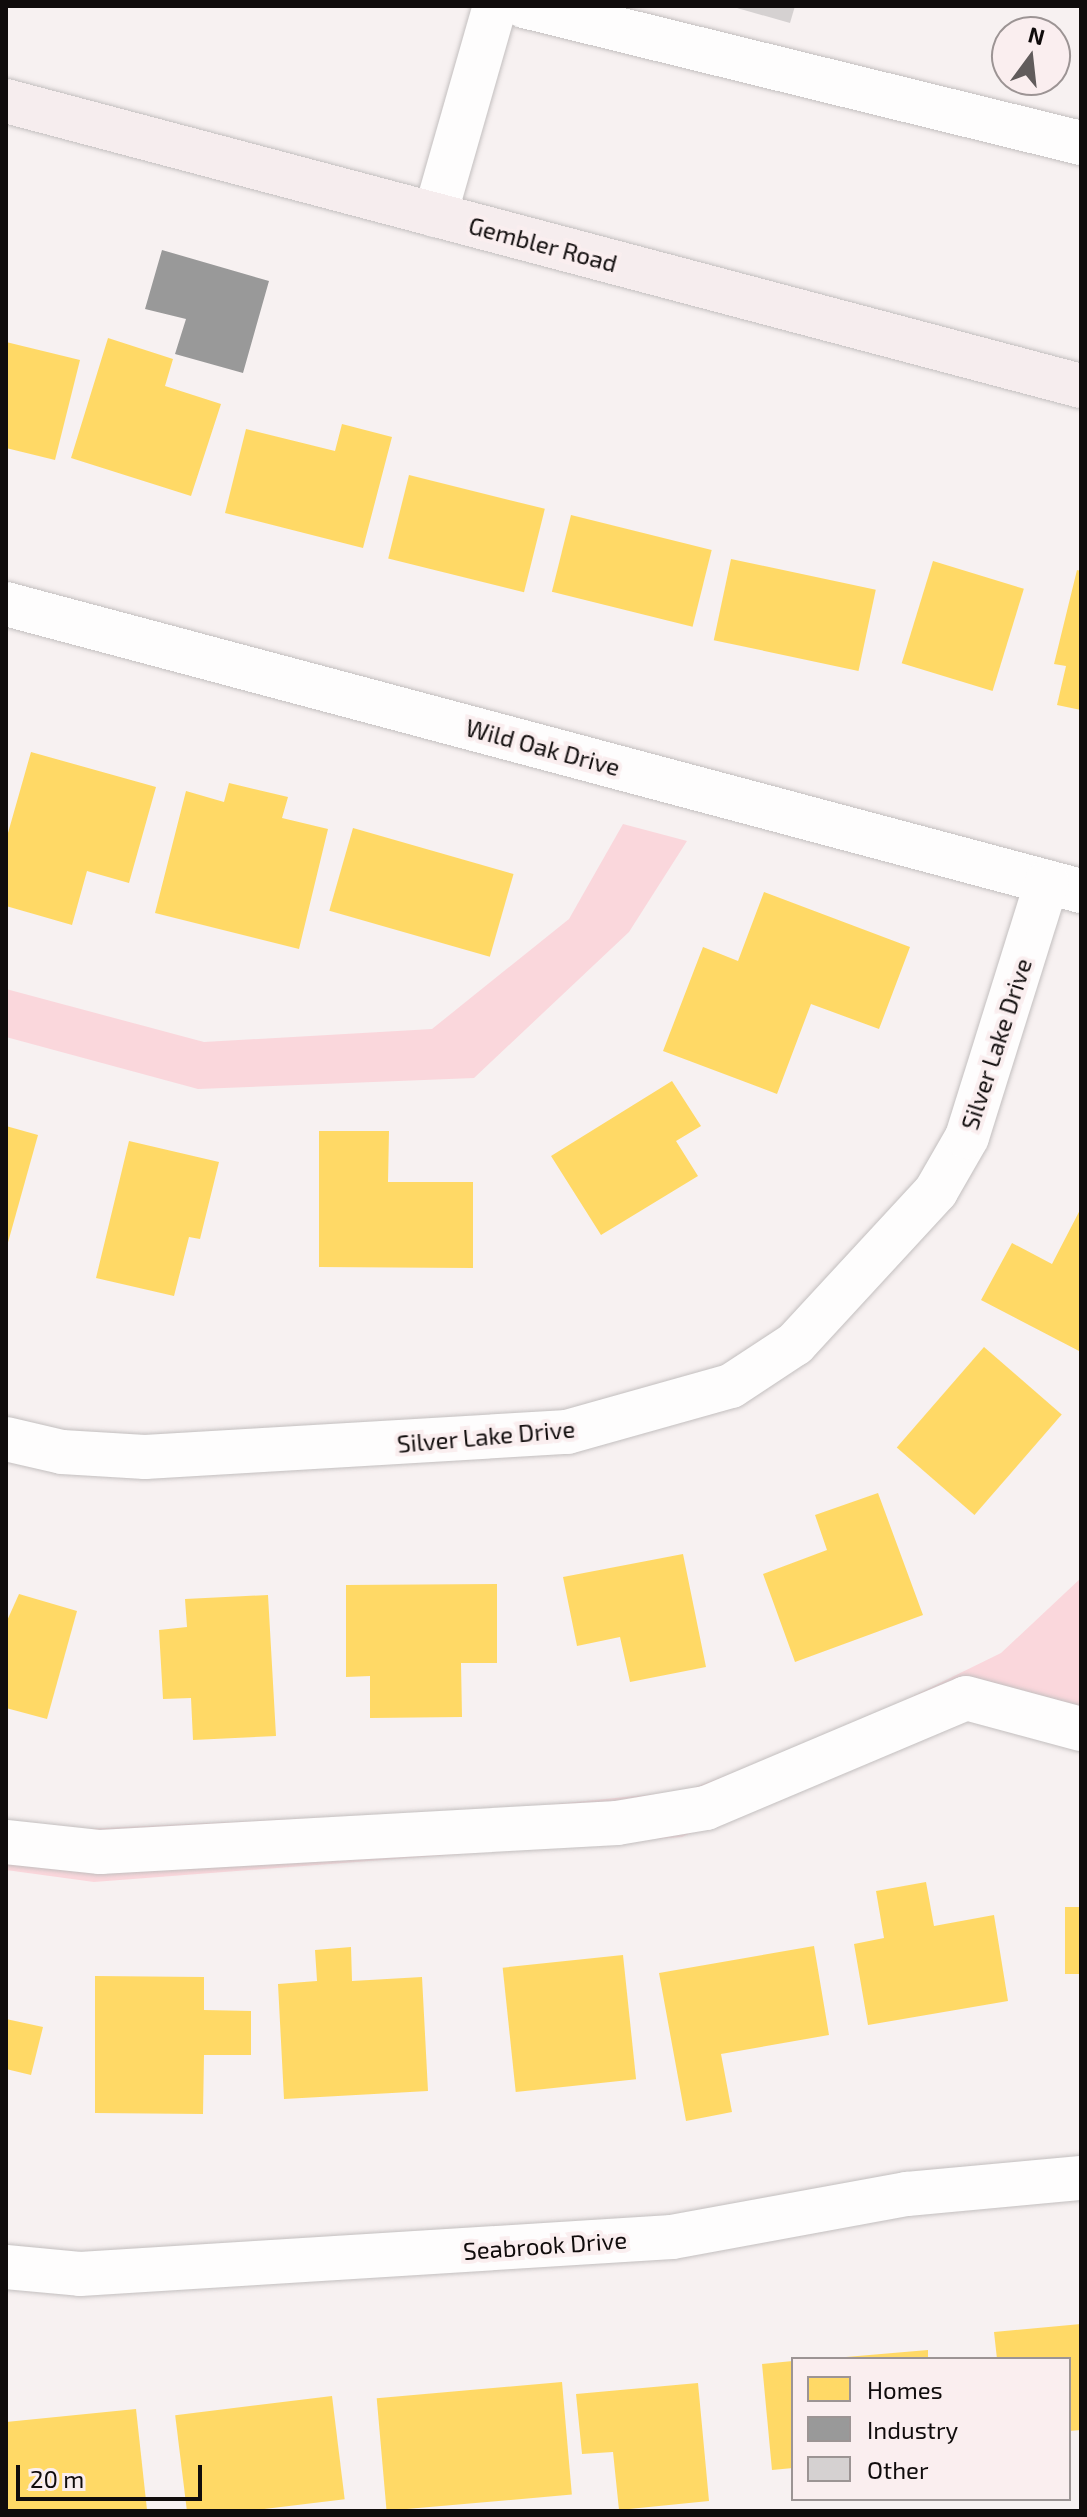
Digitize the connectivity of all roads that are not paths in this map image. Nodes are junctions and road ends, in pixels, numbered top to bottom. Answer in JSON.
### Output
{"nodes":[{"id":1,"x":495,"y":6,"type":"edge"},
{"id":2,"x":524,"y":6,"type":"edge"},
{"id":3,"x":6,"y":101,"type":"edge"},
{"id":4,"x":1081,"y":143,"type":"edge"},
{"id":5,"x":435,"y":215,"type":"junction"},
{"id":6,"x":1081,"y":386,"type":"edge"},
{"id":7,"x":6,"y":604,"type":"edge"},
{"id":8,"x":1064,"y":886,"type":"edge"},
{"id":9,"x":6,"y":1439,"type":"edge"},
{"id":10,"x":1081,"y":1729,"type":"edge"},
{"id":11,"x":6,"y":1842,"type":"edge"},
{"id":12,"x":1081,"y":2178,"type":"edge"},
{"id":13,"x":6,"y":2267,"type":"edge"}],
"edges":[{"from":1,"to":5,"type":"street"},
{"from":2,"to":4,"type":"street"},
{"from":3,"to":5,"type":"main road","name":"Gembler Road"},
{"from":5,"to":6,"type":"main road","name":"Gembler Road"},
{"from":7,"to":8,"type":"street","name":"Wild Oak Drive"},
{"from":8,"to":9,"type":"street","name":"Silver Lake Drive"},
{"from":10,"to":11,"type":"street"},
{"from":12,"to":13,"type":"street","name":"Seabrook Drive"}]}
